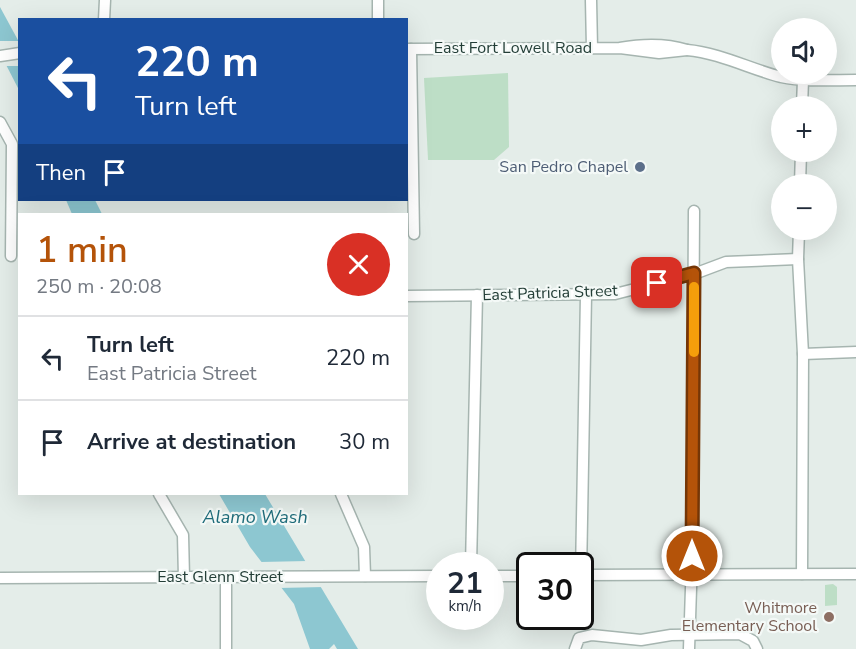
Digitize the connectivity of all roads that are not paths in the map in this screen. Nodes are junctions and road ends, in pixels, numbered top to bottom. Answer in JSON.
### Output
{"nodes":[{"id":1,"x":105,"y":0,"type":"edge"},
{"id":2,"x":378,"y":0,"type":"edge"},
{"id":3,"x":591,"y":0,"type":"edge"},
{"id":4,"x":104,"y":18,"type":"edge"},
{"id":5,"x":378,"y":18,"type":"edge"},
{"id":6,"x":592,"y":48,"type":"junction"},
{"id":7,"x":409,"y":49,"type":"edge"},
{"id":8,"x":0,"y":50,"type":"edge"},
{"id":9,"x":17,"y":53,"type":"edge"},
{"id":10,"x":0,"y":56,"type":"edge"},
{"id":11,"x":771,"y":73,"type":"edge"},
{"id":12,"x":837,"y":80,"type":"edge"},
{"id":13,"x":856,"y":80,"type":"edge"},
{"id":14,"x":0,"y":122,"type":"edge"},
{"id":15,"x":694,"y":211,"type":"dead end"},
{"id":16,"x":414,"y":234,"type":"dead end"},
{"id":17,"x":15,"y":237,"type":"edge"},
{"id":18,"x":799,"y":240,"type":"edge"},
{"id":19,"x":11,"y":256,"type":"dead end"},
{"id":20,"x":798,"y":259,"type":"junction"},
{"id":21,"x":694,"y":273,"type":"junction"},
{"id":22,"x":477,"y":295,"type":"junction"},
{"id":23,"x":586,"y":295,"type":"junction"},
{"id":24,"x":408,"y":296,"type":"edge"},
{"id":25,"x":856,"y":352,"type":"edge"},
{"id":26,"x":802,"y":354,"type":"junction"},
{"id":27,"x":160,"y":495,"type":"edge"},
{"id":28,"x":341,"y":495,"type":"edge"},
{"id":29,"x":471,"y":552,"type":"edge"},
{"id":30,"x":581,"y":552,"type":"edge"},
{"id":31,"x":801,"y":574,"type":"junction"},
{"id":32,"x":856,"y":574,"type":"edge"},
{"id":33,"x":594,"y":575,"type":"edge"},
{"id":34,"x":692,"y":575,"type":"junction"},
{"id":35,"x":365,"y":576,"type":"junction"},
{"id":36,"x":426,"y":576,"type":"edge"},
{"id":37,"x":0,"y":578,"type":"edge"},
{"id":38,"x":184,"y":578,"type":"junction"},
{"id":39,"x":226,"y":578,"type":"junction"},
{"id":40,"x":690,"y":635,"type":"junction"},
{"id":41,"x":577,"y":644,"type":"edge"},
{"id":42,"x":755,"y":645,"type":"edge"},
{"id":43,"x":226,"y":649,"type":"edge"},
{"id":44,"x":689,"y":649,"type":"edge"}],
"edges":[{"from":1,"to":4,"type":"street"},
{"from":2,"to":5,"type":"street"},
{"from":3,"to":6,"type":"street"},
{"from":6,"to":7,"type":"street","name":"East Fort Lowell Road"},
{"from":6,"to":11,"type":"street","name":"East Fort Lowell Road"},
{"from":7,"to":16,"type":"street"},
{"from":8,"to":9,"type":"street"},
{"from":9,"to":10,"type":"street"},
{"from":12,"to":13,"type":"street","name":"East Fort Lowell Road"},
{"from":14,"to":17,"type":"street"},
{"from":15,"to":21,"type":"street"},
{"from":17,"to":19,"type":"street"},
{"from":18,"to":20,"type":"street"},
{"from":20,"to":21,"type":"street","name":"East Patricia Street"},
{"from":20,"to":26,"type":"street"},
{"from":21,"to":23,"type":"street","name":"East Patricia Street"},
{"from":21,"to":34,"type":"street"},
{"from":22,"to":23,"type":"street","name":"East Patricia Street"},
{"from":22,"to":24,"type":"street","name":"East Patricia Street"},
{"from":22,"to":29,"type":"street"},
{"from":23,"to":30,"type":"street"},
{"from":25,"to":26,"type":"street"},
{"from":26,"to":31,"type":"street"},
{"from":27,"to":38,"type":"street"},
{"from":28,"to":35,"type":"street"},
{"from":31,"to":32,"type":"street"},
{"from":31,"to":34,"type":"street"},
{"from":33,"to":34,"type":"street"},
{"from":34,"to":40,"type":"street"},
{"from":35,"to":36,"type":"street","name":"East Glenn Street"},
{"from":35,"to":39,"type":"street","name":"East Glenn Street"},
{"from":37,"to":38,"type":"street","name":"East Glenn Street"},
{"from":38,"to":39,"type":"street","name":"East Glenn Street"},
{"from":39,"to":43,"type":"street"},
{"from":40,"to":41,"type":"street"},
{"from":40,"to":42,"type":"street"},
{"from":40,"to":44,"type":"street"}]}
